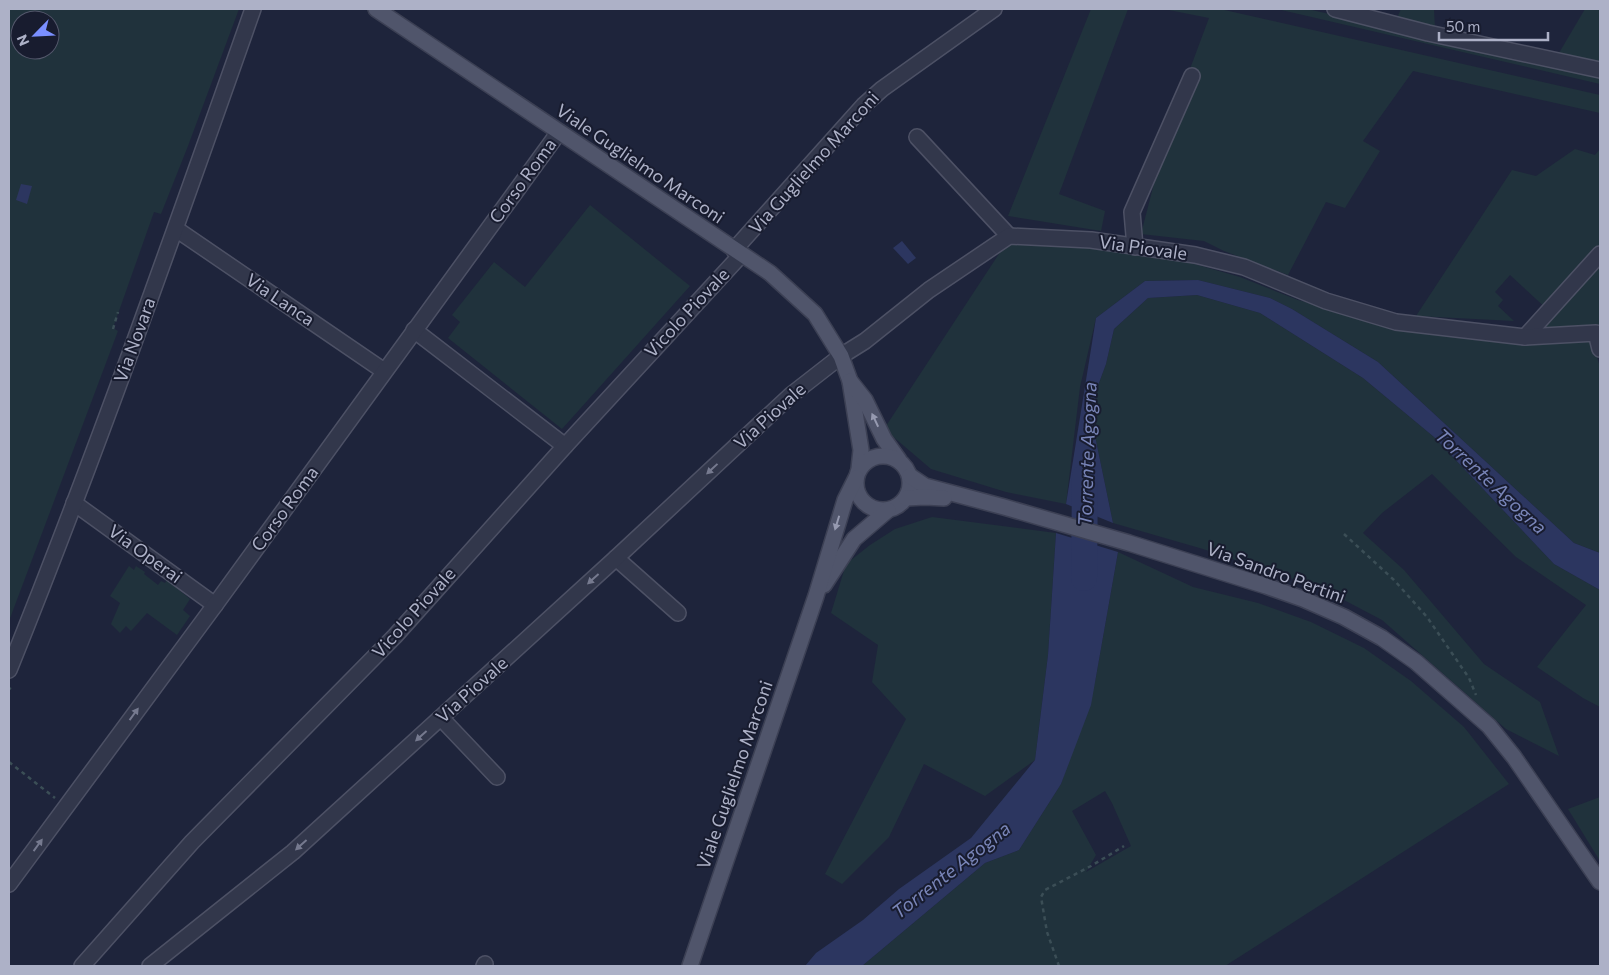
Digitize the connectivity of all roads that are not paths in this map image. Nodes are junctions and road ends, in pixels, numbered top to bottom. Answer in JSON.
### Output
{"nodes":[{"id":1,"x":253,"y":9,"type":"edge"},
{"id":2,"x":376,"y":9,"type":"edge"},
{"id":3,"x":994,"y":9,"type":"edge"},
{"id":4,"x":1335,"y":9,"type":"edge"},
{"id":5,"x":1600,"y":70,"type":"edge"},
{"id":6,"x":1192,"y":76,"type":"dead end"},
{"id":7,"x":559,"y":132,"type":"junction"},
{"id":8,"x":917,"y":136,"type":"dead end"},
{"id":9,"x":176,"y":229,"type":"junction"},
{"id":10,"x":1009,"y":236,"type":"junction"},
{"id":11,"x":1135,"y":247,"type":"junction"},
{"id":12,"x":738,"y":252,"type":"junction"},
{"id":13,"x":1600,"y":254,"type":"edge"},
{"id":14,"x":414,"y":330,"type":"junction"},
{"id":15,"x":1525,"y":337,"type":"junction"},
{"id":16,"x":1600,"y":349,"type":"edge"},
{"id":17,"x":841,"y":356,"type":"junction"},
{"id":18,"x":384,"y":371,"type":"junction"},
{"id":19,"x":850,"y":381,"type":"junction"},
{"id":20,"x":564,"y":446,"type":"junction"},
{"id":21,"x":899,"y":460,"type":"junction"},
{"id":22,"x":858,"y":474,"type":"junction"},
{"id":23,"x":910,"y":476,"type":"junction"},
{"id":24,"x":906,"y":498,"type":"junction"},
{"id":25,"x":980,"y":500,"type":"junction"},
{"id":26,"x":74,"y":503,"type":"junction"},
{"id":27,"x":888,"y":510,"type":"junction"},
{"id":28,"x":616,"y":558,"type":"junction"},
{"id":29,"x":816,"y":596,"type":"junction"},
{"id":30,"x":215,"y":605,"type":"junction"},
{"id":31,"x":678,"y":613,"type":"dead end"},
{"id":32,"x":9,"y":666,"type":"edge"},
{"id":33,"x":441,"y":718,"type":"junction"},
{"id":34,"x":497,"y":777,"type":"dead end"},
{"id":35,"x":1600,"y":882,"type":"edge"},
{"id":36,"x":9,"y":884,"type":"edge"},
{"id":37,"x":82,"y":966,"type":"edge"},
{"id":38,"x":150,"y":966,"type":"edge"},
{"id":39,"x":690,"y":966,"type":"edge"}],
"edges":[{"from":1,"to":9,"type":"street","name":"Via Novara"},
{"from":2,"to":7,"type":"main road","name":"Viale Guglielmo Marconi"},
{"from":3,"to":12,"type":"street","name":"Via Guglielmo Marconi"},
{"from":4,"to":5,"type":"street"},
{"from":6,"to":11,"type":"street"},
{"from":7,"to":12,"type":"main road","name":"Viale Guglielmo Marconi"},
{"from":7,"to":14,"type":"street","name":"Corso Roma"},
{"from":8,"to":10,"type":"street"},
{"from":9,"to":18,"type":"street","name":"Via Lanca"},
{"from":9,"to":26,"type":"street","name":"Via Novara"},
{"from":10,"to":11,"type":"street","name":"Via Piovale"},
{"from":10,"to":17,"type":"street","name":"Via Piovale"},
{"from":11,"to":15,"type":"street","name":"Via Piovale"},
{"from":12,"to":17,"type":"main road","name":"Viale Guglielmo Marconi"},
{"from":12,"to":20,"type":"street","name":"Vicolo Piovale"},
{"from":13,"to":15,"type":"street"},
{"from":14,"to":18,"type":"street","name":"Corso Roma"},
{"from":14,"to":20,"type":"street"},
{"from":15,"to":16,"type":"street","name":"Via Piovale"},
{"from":17,"to":19,"type":"main road","name":"Viale Guglielmo Marconi"},
{"from":17,"to":28,"type":"street","name":"Via Piovale","one_way":true},
{"from":18,"to":30,"type":"street","name":"Corso Roma"},
{"from":21,"to":19,"type":"main road","name":"Viale Guglielmo Marconi","one_way":true},
{"from":19,"to":22,"type":"main road","name":"Viale Guglielmo Marconi"},
{"from":20,"to":37,"type":"street","name":"Vicolo Piovale"},
{"from":21,"to":22,"type":"main road"},
{"from":21,"to":23,"type":"main road"},
{"from":22,"to":27,"type":"main road"},
{"from":22,"to":29,"type":"main road","name":"Viale Guglielmo Marconi","one_way":true},
{"from":23,"to":24,"type":"main road"},
{"from":23,"to":25,"type":"main road","name":"Via Sandro Pertini"},
{"from":24,"to":25,"type":"main road","name":"Via Sandro Pertini"},
{"from":24,"to":27,"type":"main road"},
{"from":25,"to":35,"type":"main road","name":"Via Sandro Pertini"},
{"from":26,"to":30,"type":"street","name":"Via Operai"},
{"from":26,"to":32,"type":"street","name":"Via Novara"},
{"from":27,"to":29,"type":"main road","name":"Viale Guglielmo Marconi"},
{"from":28,"to":31,"type":"street"},
{"from":28,"to":33,"type":"street","name":"Via Piovale","one_way":true},
{"from":29,"to":39,"type":"main road","name":"Viale Guglielmo Marconi"},
{"from":36,"to":30,"type":"street","name":"Corso Roma","one_way":true},
{"from":33,"to":34,"type":"street"},
{"from":33,"to":38,"type":"street","name":"Via Piovale","one_way":true}]}
